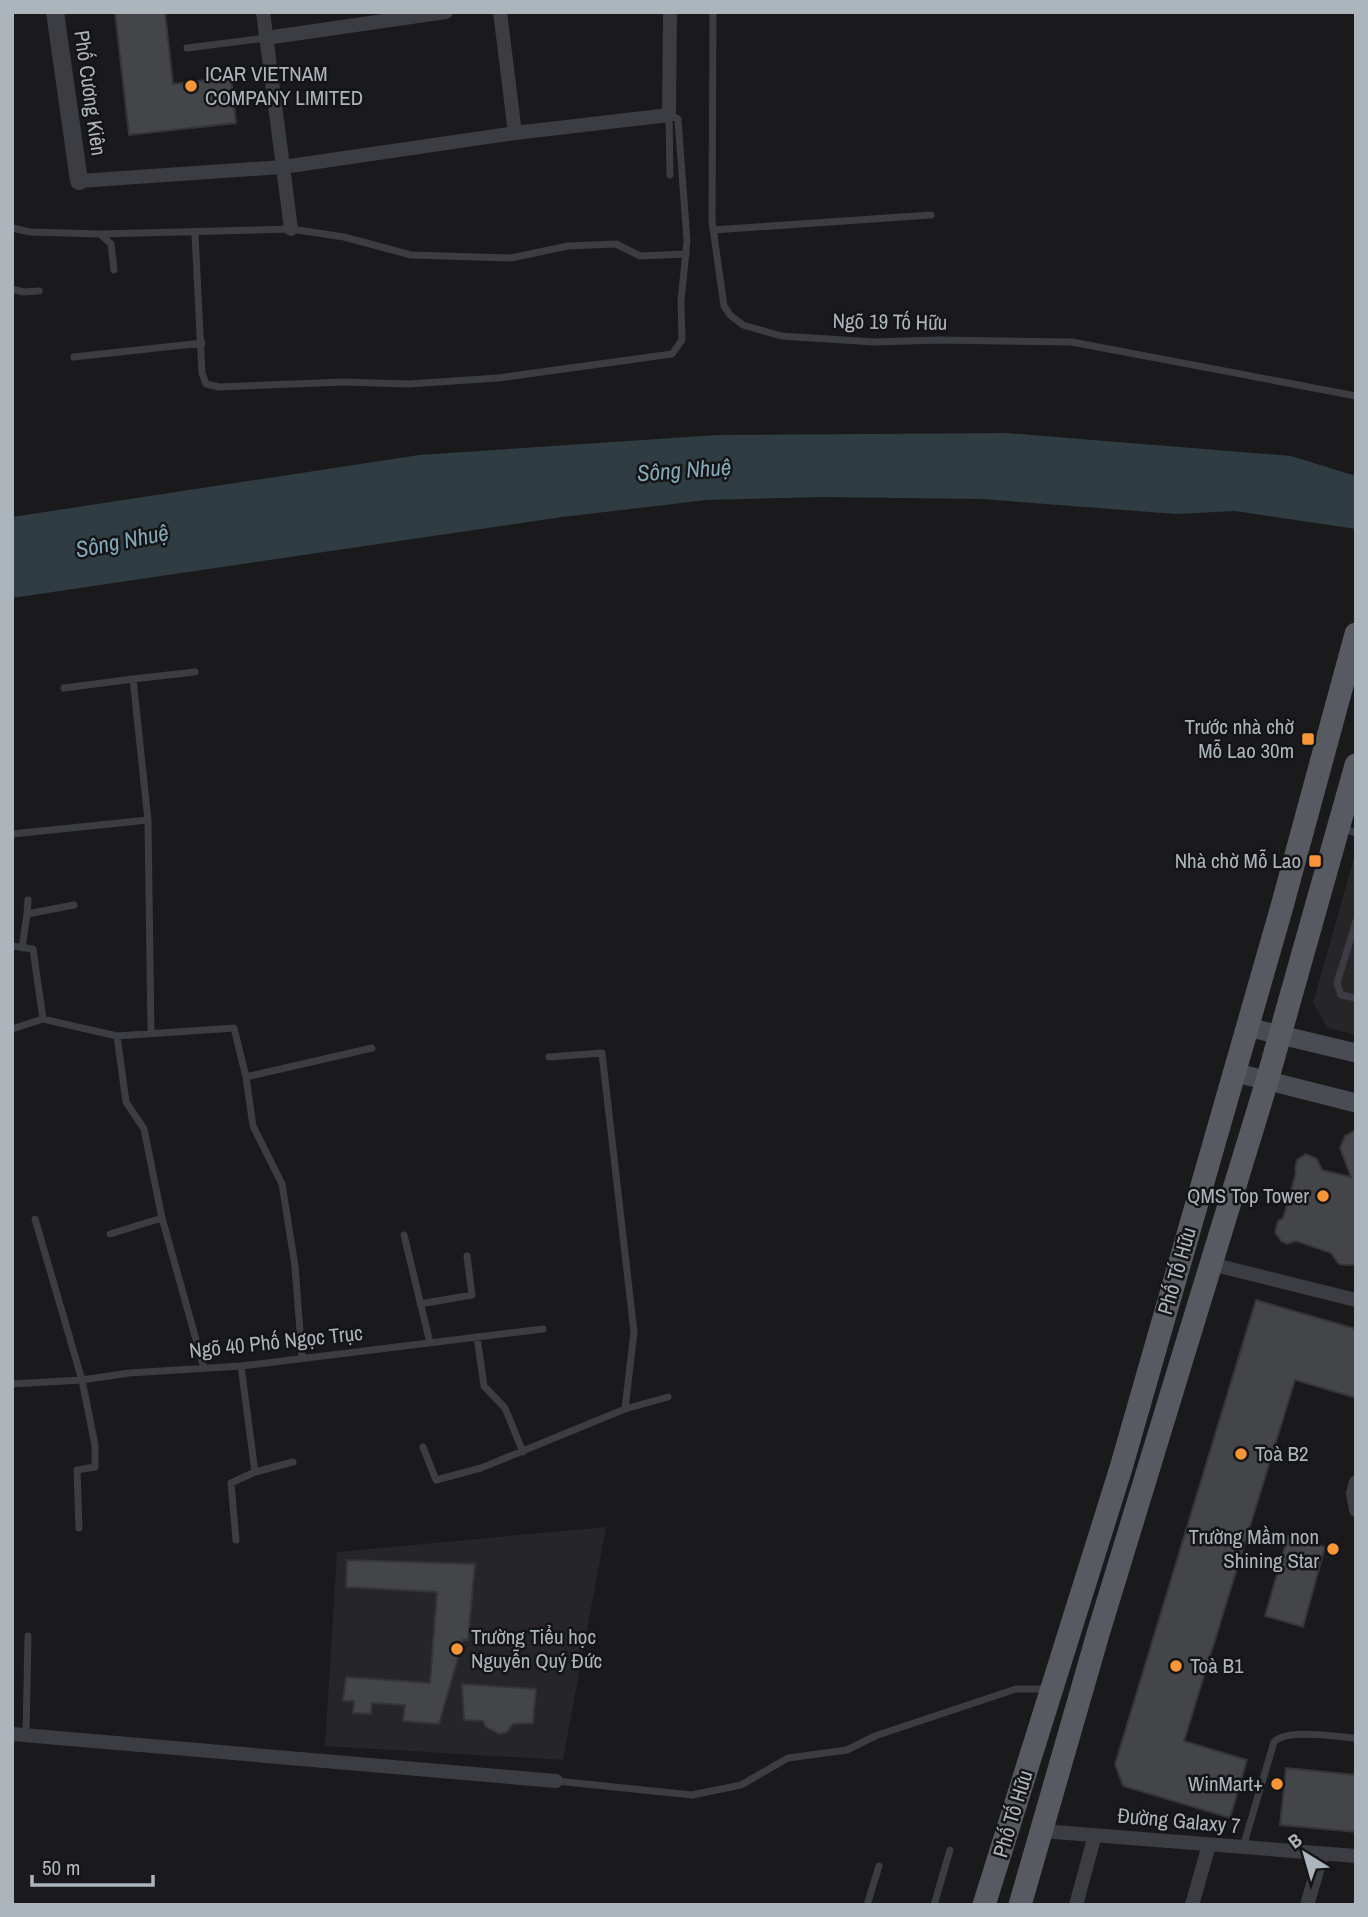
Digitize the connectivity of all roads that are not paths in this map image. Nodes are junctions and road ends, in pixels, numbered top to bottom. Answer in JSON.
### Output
{"nodes":[{"id":1,"x":55,"y":12,"type":"edge"},
{"id":2,"x":263,"y":12,"type":"edge"},
{"id":3,"x":446,"y":12,"type":"edge"},
{"id":4,"x":500,"y":12,"type":"edge"},
{"id":5,"x":670,"y":12,"type":"edge"},
{"id":6,"x":713,"y":12,"type":"edge"},
{"id":7,"x":266,"y":38,"type":"junction"},
{"id":8,"x":187,"y":48,"type":"dead end"},
{"id":9,"x":669,"y":115,"type":"junction"},
{"id":10,"x":515,"y":133,"type":"junction"},
{"id":11,"x":283,"y":167,"type":"junction"},
{"id":12,"x":670,"y":175,"type":"dead end"},
{"id":13,"x":79,"y":181,"type":"joint"},
{"id":14,"x":931,"y":215,"type":"dead end"},
{"id":15,"x":12,"y":228,"type":"edge"},
{"id":16,"x":291,"y":229,"type":"junction"},
{"id":17,"x":713,"y":230,"type":"junction"},
{"id":18,"x":195,"y":233,"type":"junction"},
{"id":19,"x":100,"y":234,"type":"junction"},
{"id":20,"x":686,"y":254,"type":"junction"},
{"id":21,"x":114,"y":270,"type":"dead end"},
{"id":22,"x":12,"y":289,"type":"edge"},
{"id":23,"x":39,"y":291,"type":"dead end"},
{"id":24,"x":202,"y":343,"type":"junction"},
{"id":25,"x":74,"y":357,"type":"dead end"},
{"id":26,"x":1356,"y":396,"type":"edge"},
{"id":27,"x":1356,"y":634,"type":"edge"},
{"id":28,"x":195,"y":673,"type":"dead end"},
{"id":29,"x":133,"y":679,"type":"junction"},
{"id":30,"x":64,"y":688,"type":"dead end"},
{"id":31,"x":1356,"y":765,"type":"edge"},
{"id":32,"x":148,"y":820,"type":"junction"},
{"id":33,"x":1347,"y":830,"type":"edge"},
{"id":34,"x":12,"y":834,"type":"edge"},
{"id":35,"x":28,"y":900,"type":"dead end"},
{"id":36,"x":74,"y":905,"type":"dead end"},
{"id":37,"x":27,"y":914,"type":"junction"},
{"id":38,"x":1356,"y":921,"type":"edge"},
{"id":39,"x":12,"y":946,"type":"edge"},
{"id":40,"x":22,"y":948,"type":"junction"},
{"id":41,"x":1356,"y":998,"type":"edge"},
{"id":42,"x":43,"y":1019,"type":"junction"},
{"id":43,"x":1247,"y":1027,"type":"junction"},
{"id":44,"x":12,"y":1029,"type":"edge"},
{"id":45,"x":151,"y":1033,"type":"junction"},
{"id":46,"x":1280,"y":1035,"type":"junction"},
{"id":47,"x":117,"y":1036,"type":"junction"},
{"id":48,"x":372,"y":1048,"type":"dead end"},
{"id":49,"x":1356,"y":1053,"type":"edge"},
{"id":50,"x":550,"y":1057,"type":"dead end"},
{"id":51,"x":1233,"y":1072,"type":"junction"},
{"id":52,"x":246,"y":1077,"type":"junction"},
{"id":53,"x":1267,"y":1081,"type":"junction"},
{"id":54,"x":1356,"y":1103,"type":"edge"},
{"id":55,"x":162,"y":1217,"type":"junction"},
{"id":56,"x":35,"y":1219,"type":"dead end"},
{"id":57,"x":110,"y":1234,"type":"dead end"},
{"id":58,"x":404,"y":1235,"type":"dead end"},
{"id":59,"x":467,"y":1256,"type":"dead end"},
{"id":60,"x":1211,"y":1264,"type":"junction"},
{"id":61,"x":1356,"y":1300,"type":"edge"},
{"id":62,"x":420,"y":1304,"type":"junction"},
{"id":63,"x":543,"y":1329,"type":"dead end"},
{"id":64,"x":477,"y":1337,"type":"junction"},
{"id":65,"x":430,"y":1343,"type":"junction"},
{"id":66,"x":302,"y":1357,"type":"junction"},
{"id":67,"x":241,"y":1366,"type":"junction"},
{"id":68,"x":204,"y":1368,"type":"junction"},
{"id":69,"x":1146,"y":1379,"type":"junction"},
{"id":70,"x":82,"y":1381,"type":"junction"},
{"id":71,"x":12,"y":1384,"type":"edge"},
{"id":72,"x":1176,"y":1385,"type":"junction"},
{"id":73,"x":668,"y":1397,"type":"dead end"},
{"id":74,"x":625,"y":1409,"type":"junction"},
{"id":75,"x":423,"y":1447,"type":"dead end"},
{"id":76,"x":523,"y":1451,"type":"junction"},
{"id":77,"x":293,"y":1462,"type":"dead end"},
{"id":78,"x":255,"y":1472,"type":"junction"},
{"id":79,"x":1356,"y":1482,"type":"edge"},
{"id":80,"x":1356,"y":1510,"type":"edge"},
{"id":81,"x":79,"y":1528,"type":"dead end"},
{"id":82,"x":236,"y":1540,"type":"dead end"},
{"id":83,"x":28,"y":1636,"type":"dead end"},
{"id":84,"x":1052,"y":1689,"type":"junction"},
{"id":85,"x":19,"y":1735,"type":"edge"},
{"id":86,"x":1356,"y":1738,"type":"edge"},
{"id":87,"x":556,"y":1781,"type":"joint"},
{"id":88,"x":1041,"y":1831,"type":"junction"},
{"id":89,"x":1095,"y":1835,"type":"junction"},
{"id":90,"x":1209,"y":1845,"type":"junction"},
{"id":91,"x":1242,"y":1847,"type":"junction"},
{"id":92,"x":950,"y":1850,"type":"dead end"},
{"id":93,"x":1322,"y":1854,"type":"junction"},
{"id":94,"x":1356,"y":1856,"type":"edge"},
{"id":95,"x":879,"y":1866,"type":"dead end"},
{"id":96,"x":867,"y":1905,"type":"edge"},
{"id":97,"x":934,"y":1905,"type":"edge"},
{"id":98,"x":984,"y":1905,"type":"edge"},
{"id":99,"x":1020,"y":1905,"type":"edge"},
{"id":100,"x":1076,"y":1905,"type":"edge"},
{"id":101,"x":1192,"y":1905,"type":"edge"},
{"id":102,"x":1307,"y":1905,"type":"edge"}],
"edges":[{"from":1,"to":13,"type":"street","name":"Phố Cương Kiên"},
{"from":2,"to":7,"type":"street"},
{"from":3,"to":7,"type":"street"},
{"from":4,"to":10,"type":"street"},
{"from":5,"to":9,"type":"street"},
{"from":6,"to":17,"type":"lane","name":"Ngõ 19 Tố Hữu"},
{"from":7,"to":8,"type":"lane"},
{"from":7,"to":11,"type":"street"},
{"from":9,"to":10,"type":"street"},
{"from":9,"to":12,"type":"lane"},
{"from":9,"to":20,"type":"lane"},
{"from":10,"to":11,"type":"street"},
{"from":11,"to":13,"type":"street"},
{"from":11,"to":16,"type":"street"},
{"from":14,"to":17,"type":"lane"},
{"from":15,"to":19,"type":"lane"},
{"from":16,"to":18,"type":"lane"},
{"from":16,"to":20,"type":"lane"},
{"from":17,"to":26,"type":"lane","name":"Ngõ 19 Tố Hữu"},
{"from":18,"to":19,"type":"lane"},
{"from":18,"to":24,"type":"lane"},
{"from":19,"to":21,"type":"lane"},
{"from":20,"to":24,"type":"lane"},
{"from":22,"to":23,"type":"lane"},
{"from":24,"to":25,"type":"lane"},
{"from":27,"to":43,"type":"main road","name":"Phố Tố Hữu"},
{"from":28,"to":29,"type":"lane"},
{"from":29,"to":30,"type":"lane"},
{"from":29,"to":32,"type":"lane"},
{"from":31,"to":33,"type":"main road","name":"Phố Tố Hữu"},
{"from":32,"to":34,"type":"lane"},
{"from":32,"to":45,"type":"lane"},
{"from":33,"to":46,"type":"main road","name":"Phố Tố Hữu"},
{"from":35,"to":37,"type":"lane"},
{"from":36,"to":37,"type":"lane"},
{"from":37,"to":40,"type":"lane"},
{"from":38,"to":41,"type":"lane"},
{"from":39,"to":40,"type":"lane"},
{"from":40,"to":42,"type":"lane"},
{"from":42,"to":44,"type":"lane"},
{"from":42,"to":47,"type":"lane"},
{"from":43,"to":46,"type":"main road"},
{"from":43,"to":51,"type":"main road","name":"Phố Tố Hữu"},
{"from":45,"to":47,"type":"lane"},
{"from":45,"to":52,"type":"lane"},
{"from":46,"to":49,"type":"main road"},
{"from":46,"to":53,"type":"main road","name":"Phố Tố Hữu"},
{"from":47,"to":55,"type":"lane"},
{"from":48,"to":52,"type":"lane"},
{"from":50,"to":74,"type":"lane"},
{"from":51,"to":53,"type":"main road"},
{"from":51,"to":69,"type":"main road","name":"Phố Tố Hữu"},
{"from":52,"to":66,"type":"lane"},
{"from":53,"to":54,"type":"main road"},
{"from":53,"to":60,"type":"main road","name":"Phố Tố Hữu"},
{"from":55,"to":57,"type":"lane"},
{"from":55,"to":68,"type":"lane"},
{"from":56,"to":70,"type":"lane"},
{"from":58,"to":62,"type":"lane"},
{"from":59,"to":62,"type":"lane"},
{"from":60,"to":61,"type":"street"},
{"from":60,"to":72,"type":"main road","name":"Phố Tố Hữu"},
{"from":62,"to":65,"type":"lane"},
{"from":63,"to":64,"type":"lane","name":"Ngõ 40 Phố Ngọc Trục"},
{"from":64,"to":65,"type":"lane","name":"Ngõ 40 Phố Ngọc Trục"},
{"from":64,"to":76,"type":"lane"},
{"from":65,"to":66,"type":"lane","name":"Ngõ 40 Phố Ngọc Trục"},
{"from":66,"to":67,"type":"lane","name":"Ngõ 40 Phố Ngọc Trục"},
{"from":67,"to":68,"type":"lane","name":"Ngõ 40 Phố Ngọc Trục"},
{"from":67,"to":78,"type":"lane"},
{"from":68,"to":70,"type":"lane","name":"Ngõ 40 Phố Ngọc Trục"},
{"from":69,"to":72,"type":"main road"},
{"from":69,"to":84,"type":"main road","name":"Phố Tố Hữu"},
{"from":70,"to":71,"type":"lane","name":"Ngõ 40 Phố Ngọc Trục"},
{"from":70,"to":81,"type":"lane"},
{"from":72,"to":88,"type":"main road","name":"Phố Tố Hữu"},
{"from":73,"to":74,"type":"lane"},
{"from":74,"to":76,"type":"lane"},
{"from":75,"to":76,"type":"lane"},
{"from":77,"to":78,"type":"lane"},
{"from":78,"to":82,"type":"lane"},
{"from":79,"to":80,"type":"street"},
{"from":83,"to":85,"type":"lane"},
{"from":84,"to":87,"type":"lane"},
{"from":84,"to":98,"type":"main road","name":"Phố Tố Hữu"},
{"from":85,"to":87,"type":"street"},
{"from":86,"to":91,"type":"lane"},
{"from":88,"to":89,"type":"street","name":"Đường Galaxy 7"},
{"from":88,"to":99,"type":"main road","name":"Phố Tố Hữu"},
{"from":89,"to":90,"type":"street","name":"Đường Galaxy 7"},
{"from":89,"to":100,"type":"street"},
{"from":90,"to":91,"type":"street","name":"Đường Galaxy 7"},
{"from":90,"to":101,"type":"street"},
{"from":91,"to":93,"type":"street","name":"Đường Galaxy 7"},
{"from":92,"to":97,"type":"lane"},
{"from":93,"to":94,"type":"street","name":"Đường Galaxy 7"},
{"from":93,"to":102,"type":"street"},
{"from":95,"to":96,"type":"lane"}]}
